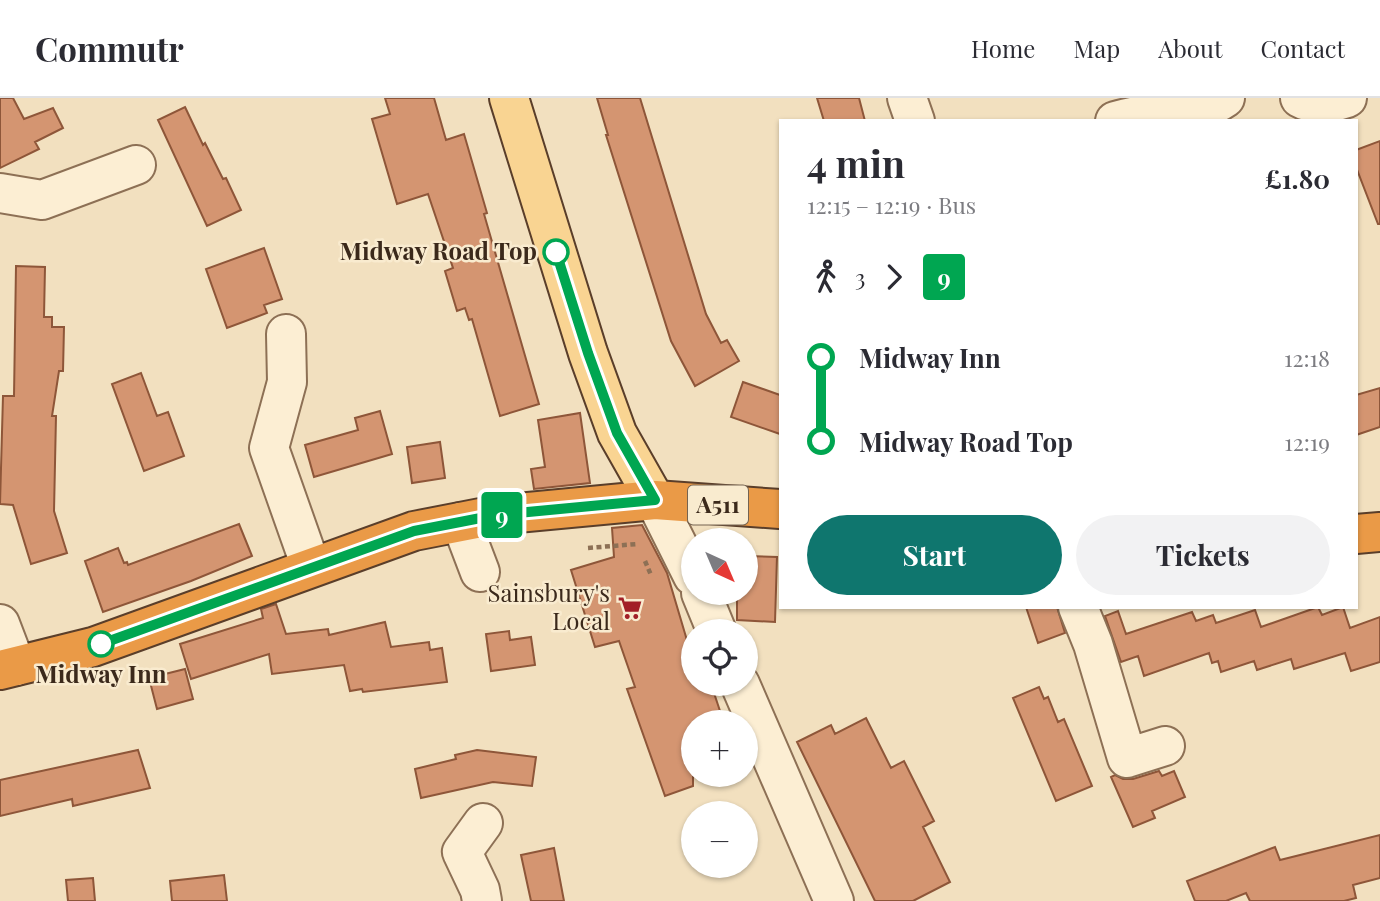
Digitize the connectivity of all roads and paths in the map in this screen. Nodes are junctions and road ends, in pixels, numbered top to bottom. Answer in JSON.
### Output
{"nodes":[{"id":1,"x":509,"y":98,"type":"edge"},
{"id":2,"x":906,"y":98,"type":"edge"},
{"id":3,"x":1225,"y":98,"type":"edge"},
{"id":4,"x":1300,"y":98,"type":"edge"},
{"id":5,"x":1347,"y":98,"type":"edge"},
{"id":6,"x":914,"y":119,"type":"edge"},
{"id":7,"x":1127,"y":119,"type":"edge"},
{"id":8,"x":136,"y":165,"type":"dead end"},
{"id":9,"x":0,"y":193,"type":"edge"},
{"id":10,"x":286,"y":334,"type":"dead end"},
{"id":11,"x":655,"y":500,"type":"junction"},
{"id":12,"x":779,"y":509,"type":"edge"},
{"id":13,"x":461,"y":522,"type":"junction"},
{"id":14,"x":1380,"y":532,"type":"edge"},
{"id":15,"x":1358,"y":534,"type":"edge"},
{"id":16,"x":637,"y":544,"type":"dead end"},
{"id":17,"x":588,"y":548,"type":"dead end"},
{"id":18,"x":681,"y":552,"type":"edge"},
{"id":19,"x":311,"y":567,"type":"junction"},
{"id":20,"x":480,"y":572,"type":"dead end"},
{"id":21,"x":1080,"y":609,"type":"edge"},
{"id":22,"x":0,"y":624,"type":"edge"},
{"id":23,"x":8,"y":668,"type":"edge"},
{"id":24,"x":745,"y":696,"type":"edge"},
{"id":25,"x":1165,"y":746,"type":"dead end"},
{"id":26,"x":483,"y":823,"type":"dead end"},
{"id":27,"x":482,"y":901,"type":"edge"},
{"id":28,"x":834,"y":901,"type":"edge"}],
"edges":[{"from":1,"to":11,"type":"main road"},
{"from":2,"to":6,"type":"street"},
{"from":3,"to":7,"type":"street"},
{"from":4,"to":5,"type":"street"},
{"from":8,"to":9,"type":"street"},
{"from":10,"to":19,"type":"street"},
{"from":11,"to":12,"type":"highway","number":"A511"},
{"from":11,"to":13,"type":"highway","number":"A511"},
{"from":11,"to":18,"type":"street"},
{"from":13,"to":19,"type":"highway","number":"A511"},
{"from":13,"to":20,"type":"street"},
{"from":14,"to":15,"type":"highway"},
{"from":16,"to":17,"type":"path"},
{"from":19,"to":23,"type":"highway","number":"A511"},
{"from":21,"to":25,"type":"street"},
{"from":22,"to":23,"type":"street"},
{"from":24,"to":28,"type":"street"},
{"from":26,"to":27,"type":"street"}]}
